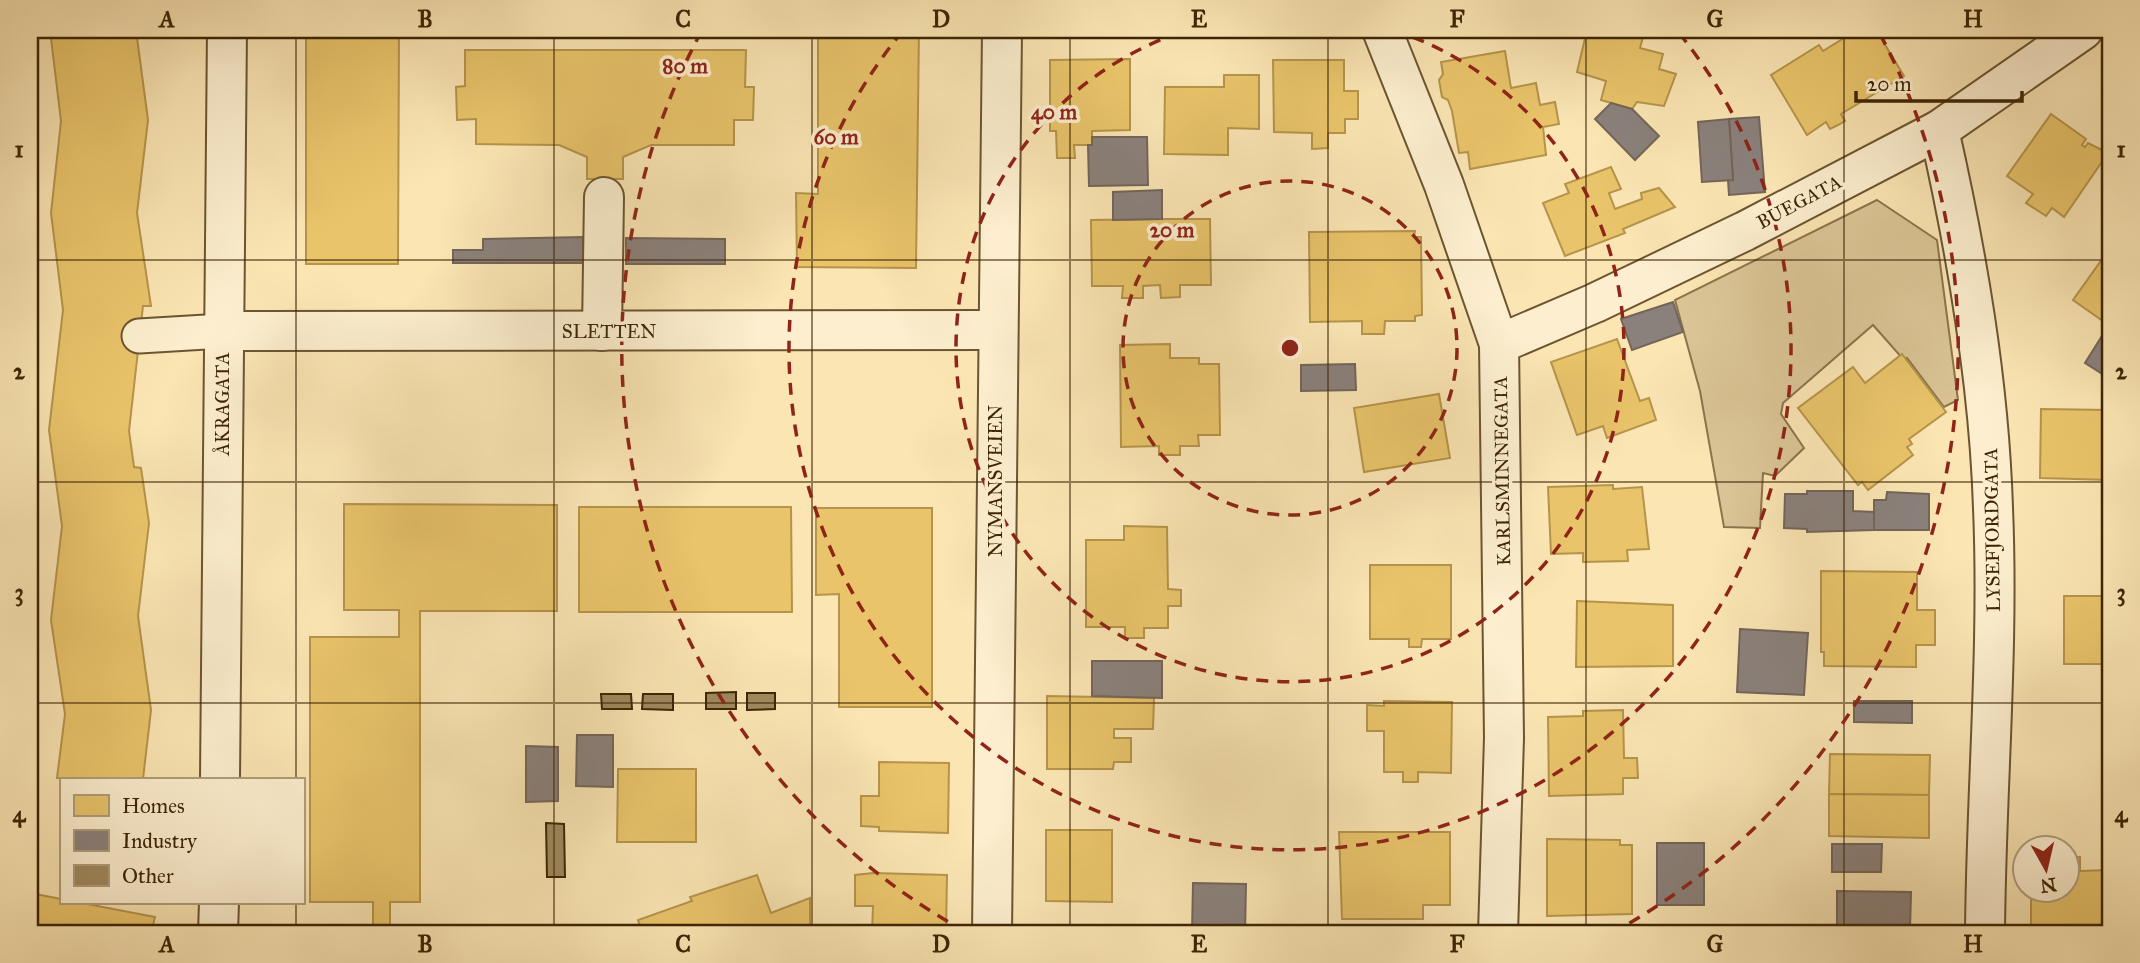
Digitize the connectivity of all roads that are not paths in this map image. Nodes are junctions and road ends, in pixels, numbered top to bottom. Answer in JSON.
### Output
{"nodes":[{"id":1,"x":227,"y":30,"type":"edge"},
{"id":2,"x":1002,"y":30,"type":"edge"},
{"id":3,"x":1382,"y":30,"type":"edge"},
{"id":4,"x":2083,"y":30,"type":"edge"},
{"id":5,"x":1939,"y":130,"type":"junction"},
{"id":6,"x":604,"y":197,"type":"dead end"},
{"id":7,"x":996,"y":330,"type":"junction"},
{"id":8,"x":223,"y":331,"type":"junction"},
{"id":9,"x":602,"y":331,"type":"junction"},
{"id":10,"x":139,"y":336,"type":"dead end"},
{"id":11,"x":1499,"y":344,"type":"junction"},
{"id":12,"x":220,"y":778,"type":"edge"},
{"id":13,"x":219,"y":904,"type":"edge"},
{"id":14,"x":218,"y":933,"type":"edge"},
{"id":15,"x":992,"y":933,"type":"edge"},
{"id":16,"x":1498,"y":933,"type":"edge"},
{"id":17,"x":1985,"y":933,"type":"edge"}],
"edges":[{"from":1,"to":8,"type":"street","name":"ÅKRAGATA"},
{"from":2,"to":7,"type":"street","name":"NYMANSVEIEN"},
{"from":3,"to":11,"type":"street","name":"KARLSMINNEGATA"},
{"from":4,"to":5,"type":"street","name":"BUEGATA"},
{"from":5,"to":11,"type":"street","name":"BUEGATA"},
{"from":5,"to":17,"type":"street","name":"LYSEFJORDGATA"},
{"from":6,"to":9,"type":"street","name":"SLETTEN"},
{"from":7,"to":9,"type":"street","name":"SLETTEN"},
{"from":7,"to":15,"type":"street","name":"NYMANSVEIEN"},
{"from":8,"to":9,"type":"street","name":"SLETTEN"},
{"from":8,"to":10,"type":"lane"},
{"from":8,"to":12,"type":"street","name":"ÅKRAGATA"},
{"from":11,"to":16,"type":"street","name":"KARLSMINNEGATA"},
{"from":13,"to":14,"type":"street"}]}
